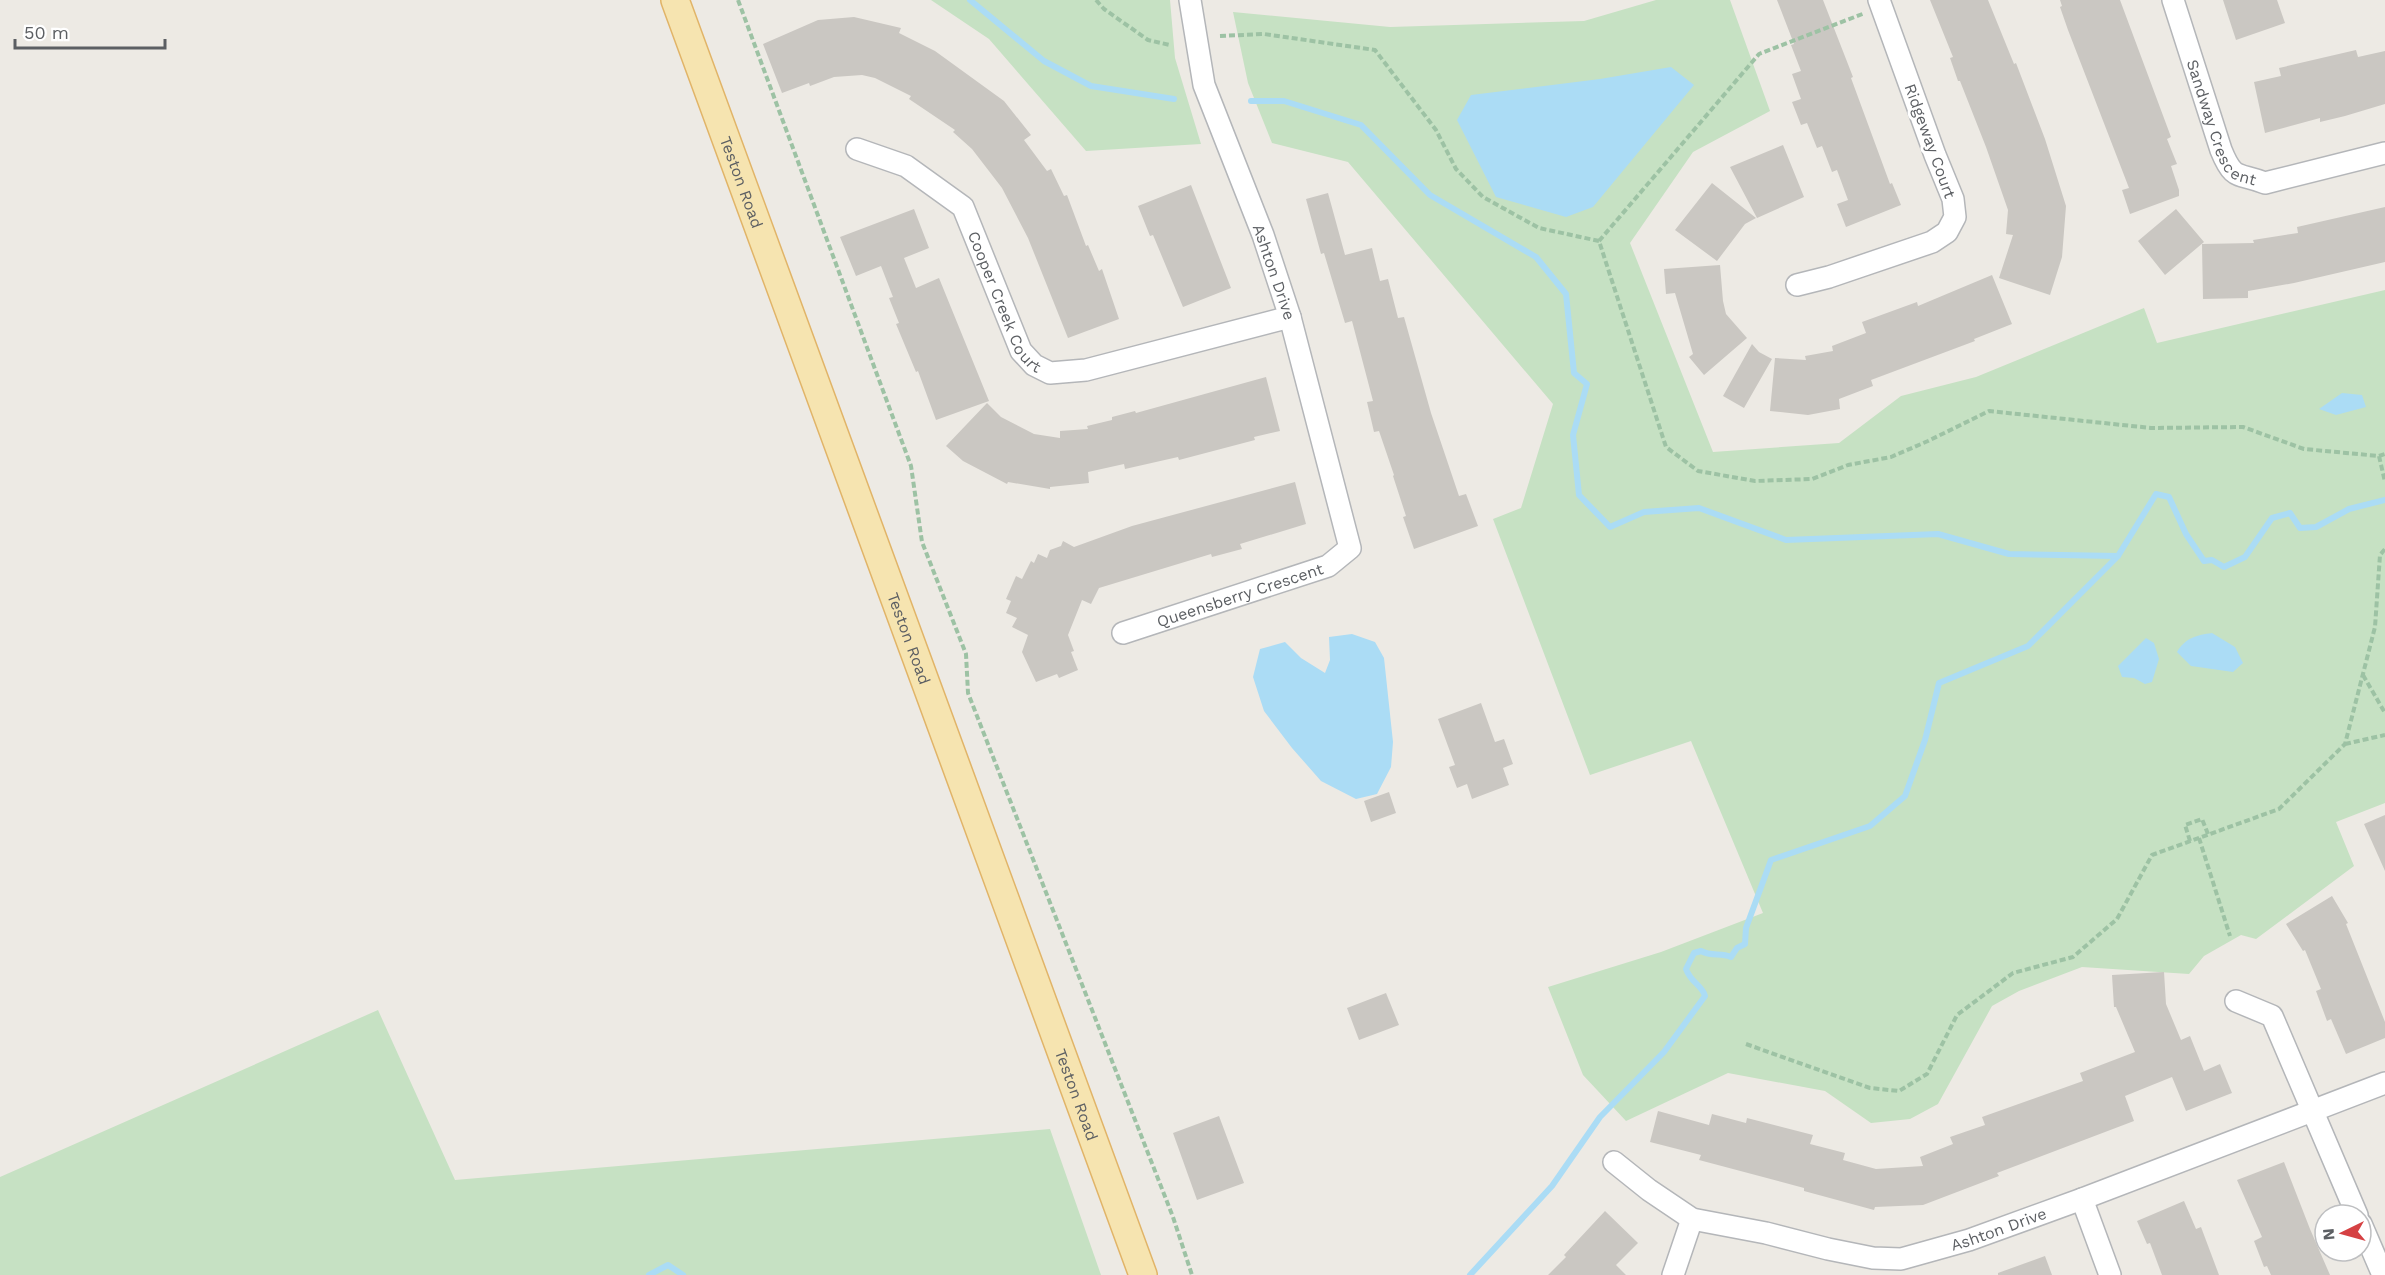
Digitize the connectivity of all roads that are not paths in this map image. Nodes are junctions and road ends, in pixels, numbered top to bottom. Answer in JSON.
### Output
{"nodes":[{"id":1,"x":675,"y":0,"type":"edge"},
{"id":2,"x":1190,"y":0,"type":"edge"},
{"id":3,"x":2173,"y":0,"type":"edge"},
{"id":4,"x":1881,"y":3,"type":"edge"},
{"id":5,"x":857,"y":149,"type":"dead end"},
{"id":6,"x":2385,"y":153,"type":"edge"},
{"id":7,"x":1797,"y":285,"type":"dead end"},
{"id":8,"x":1290,"y":317,"type":"junction"},
{"id":9,"x":1350,"y":548,"type":"joint"},
{"id":10,"x":1123,"y":633,"type":"dead end"},
{"id":11,"x":2236,"y":1001,"type":"dead end"},
{"id":12,"x":2385,"y":1083,"type":"edge"},
{"id":13,"x":2312,"y":1110,"type":"junction"},
{"id":14,"x":1614,"y":1162,"type":"dead end"},
{"id":15,"x":2082,"y":1199,"type":"junction"},
{"id":16,"x":2352,"y":1203,"type":"edge"},
{"id":17,"x":1692,"y":1219,"type":"junction"},
{"id":18,"x":2373,"y":1252,"type":"edge"},
{"id":19,"x":1871,"y":1267,"type":"edge"},
{"id":20,"x":1143,"y":1275,"type":"edge"},
{"id":21,"x":1673,"y":1275,"type":"edge"},
{"id":22,"x":2110,"y":1275,"type":"edge"},
{"id":23,"x":2383,"y":1275,"type":"edge"}],
"edges":[{"from":1,"to":20,"type":"main road","name":"Teston Road"},
{"from":2,"to":8,"type":"street","name":"Ashton Drive"},
{"from":3,"to":6,"type":"street","name":"Sandway Crescent"},
{"from":4,"to":7,"type":"street","name":"Ridgeway Court"},
{"from":5,"to":8,"type":"street","name":"Cooper Creek Court"},
{"from":8,"to":9,"type":"street","name":"Ashton Drive"},
{"from":9,"to":10,"type":"street","name":"Queensberry Crescent"},
{"from":11,"to":13,"type":"street"},
{"from":12,"to":13,"type":"street","name":"Ashton Drive"},
{"from":13,"to":15,"type":"street","name":"Ashton Drive"},
{"from":13,"to":16,"type":"street"},
{"from":14,"to":17,"type":"street","name":"Ashton Drive"},
{"from":15,"to":19,"type":"street","name":"Ashton Drive"},
{"from":15,"to":22,"type":"street"},
{"from":17,"to":19,"type":"street","name":"Ashton Drive"},
{"from":17,"to":21,"type":"street"},
{"from":18,"to":23,"type":"street"}]}
